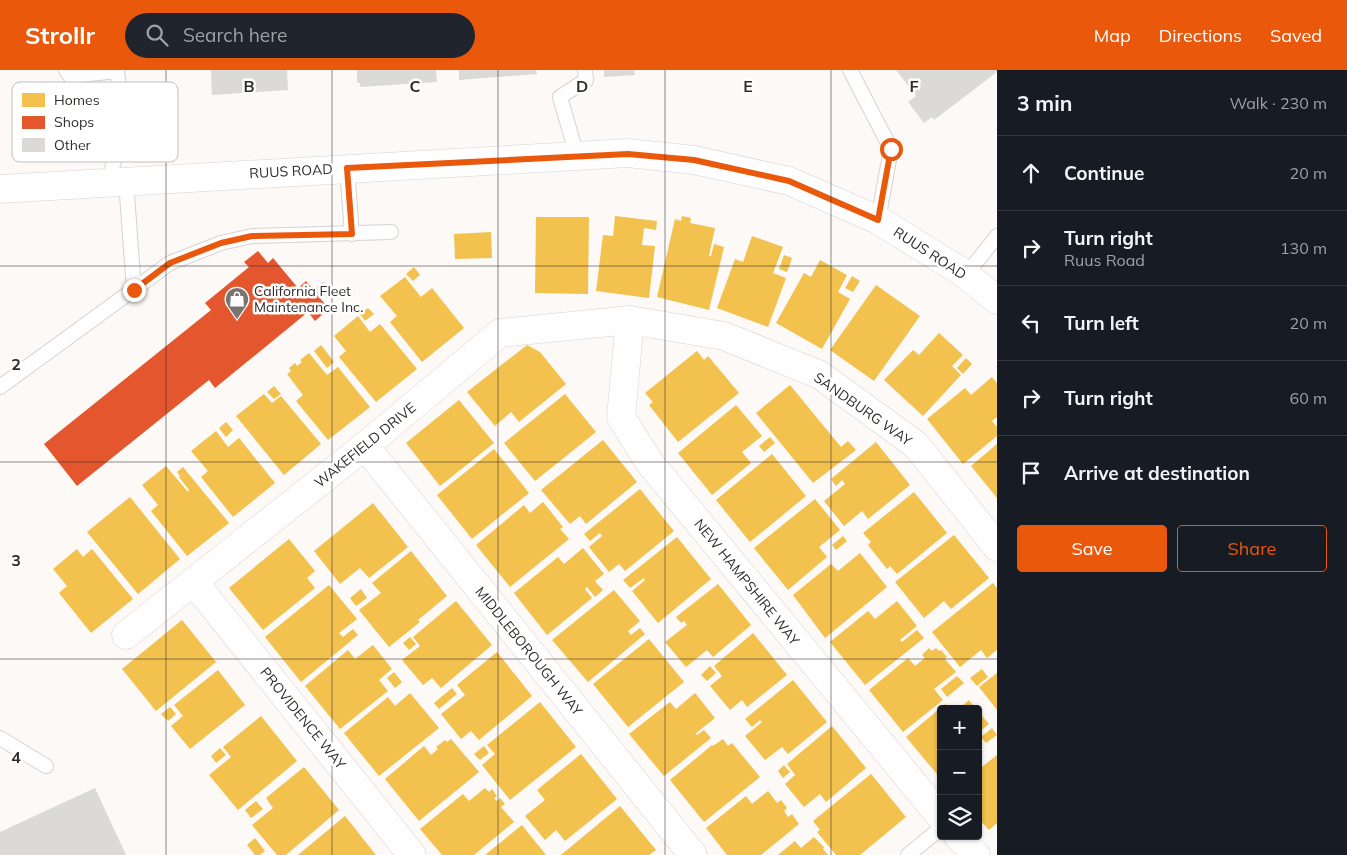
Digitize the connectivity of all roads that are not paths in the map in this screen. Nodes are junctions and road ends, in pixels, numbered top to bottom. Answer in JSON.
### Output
{"nodes":[{"id":1,"x":66,"y":70,"type":"edge"},
{"id":2,"x":584,"y":70,"type":"edge"},
{"id":3,"x":850,"y":70,"type":"edge"},
{"id":4,"x":118,"y":82,"type":"edge"},
{"id":5,"x":577,"y":156,"type":"junction"},
{"id":6,"x":120,"y":162,"type":"edge"},
{"id":7,"x":347,"y":168,"type":"junction"},
{"id":8,"x":118,"y":181,"type":"junction"},
{"id":9,"x":0,"y":189,"type":"edge"},
{"id":10,"x":878,"y":220,"type":"junction"},
{"id":11,"x":391,"y":232,"type":"dead end"},
{"id":12,"x":352,"y":234,"type":"junction"},
{"id":13,"x":997,"y":236,"type":"edge"},
{"id":14,"x":966,"y":276,"type":"junction"},
{"id":15,"x":134,"y":290,"type":"junction"},
{"id":16,"x":997,"y":300,"type":"edge"},
{"id":17,"x":630,"y":320,"type":"junction"},
{"id":18,"x":0,"y":387,"type":"edge"},
{"id":19,"x":365,"y":446,"type":"junction"},
{"id":20,"x":997,"y":547,"type":"edge"},
{"id":21,"x":194,"y":582,"type":"junction"},
{"id":22,"x":126,"y":635,"type":"dead end"},
{"id":23,"x":0,"y":738,"type":"edge"},
{"id":24,"x":46,"y":766,"type":"dead end"},
{"id":25,"x":937,"y":812,"type":"edge"},
{"id":26,"x":937,"y":831,"type":"edge"},
{"id":27,"x":962,"y":840,"type":"edge"},
{"id":28,"x":412,"y":855,"type":"edge"},
{"id":29,"x":694,"y":855,"type":"edge"},
{"id":30,"x":908,"y":855,"type":"edge"},
{"id":31,"x":976,"y":855,"type":"edge"}],
"edges":[{"from":1,"to":4,"type":"lane"},
{"from":2,"to":5,"type":"lane"},
{"from":3,"to":10,"type":"lane"},
{"from":5,"to":7,"type":"street","name":"RUUS ROAD"},
{"from":5,"to":10,"type":"street","name":"RUUS ROAD"},
{"from":6,"to":8,"type":"lane"},
{"from":7,"to":8,"type":"street","name":"RUUS ROAD"},
{"from":7,"to":12,"type":"lane"},
{"from":8,"to":9,"type":"street","name":"RUUS ROAD"},
{"from":8,"to":15,"type":"lane"},
{"from":10,"to":14,"type":"street","name":"RUUS ROAD"},
{"from":11,"to":12,"type":"lane"},
{"from":12,"to":15,"type":"lane"},
{"from":13,"to":14,"type":"lane"},
{"from":14,"to":16,"type":"street","name":"RUUS ROAD"},
{"from":15,"to":18,"type":"lane"},
{"from":17,"to":19,"type":"street","name":"WAKEFIELD DRIVE"},
{"from":17,"to":20,"type":"street","name":"SANDBURG WAY"},
{"from":17,"to":25,"type":"street","name":"NEW HAMPSHIRE WAY"},
{"from":19,"to":21,"type":"street","name":"WAKEFIELD DRIVE"},
{"from":19,"to":29,"type":"street","name":"MIDDLEBOROUGH WAY"},
{"from":21,"to":22,"type":"street","name":"WAKEFIELD DRIVE"},
{"from":21,"to":28,"type":"street","name":"PROVIDENCE WAY"},
{"from":23,"to":24,"type":"lane"},
{"from":26,"to":30,"type":"lane"},
{"from":27,"to":31,"type":"street"}]}
